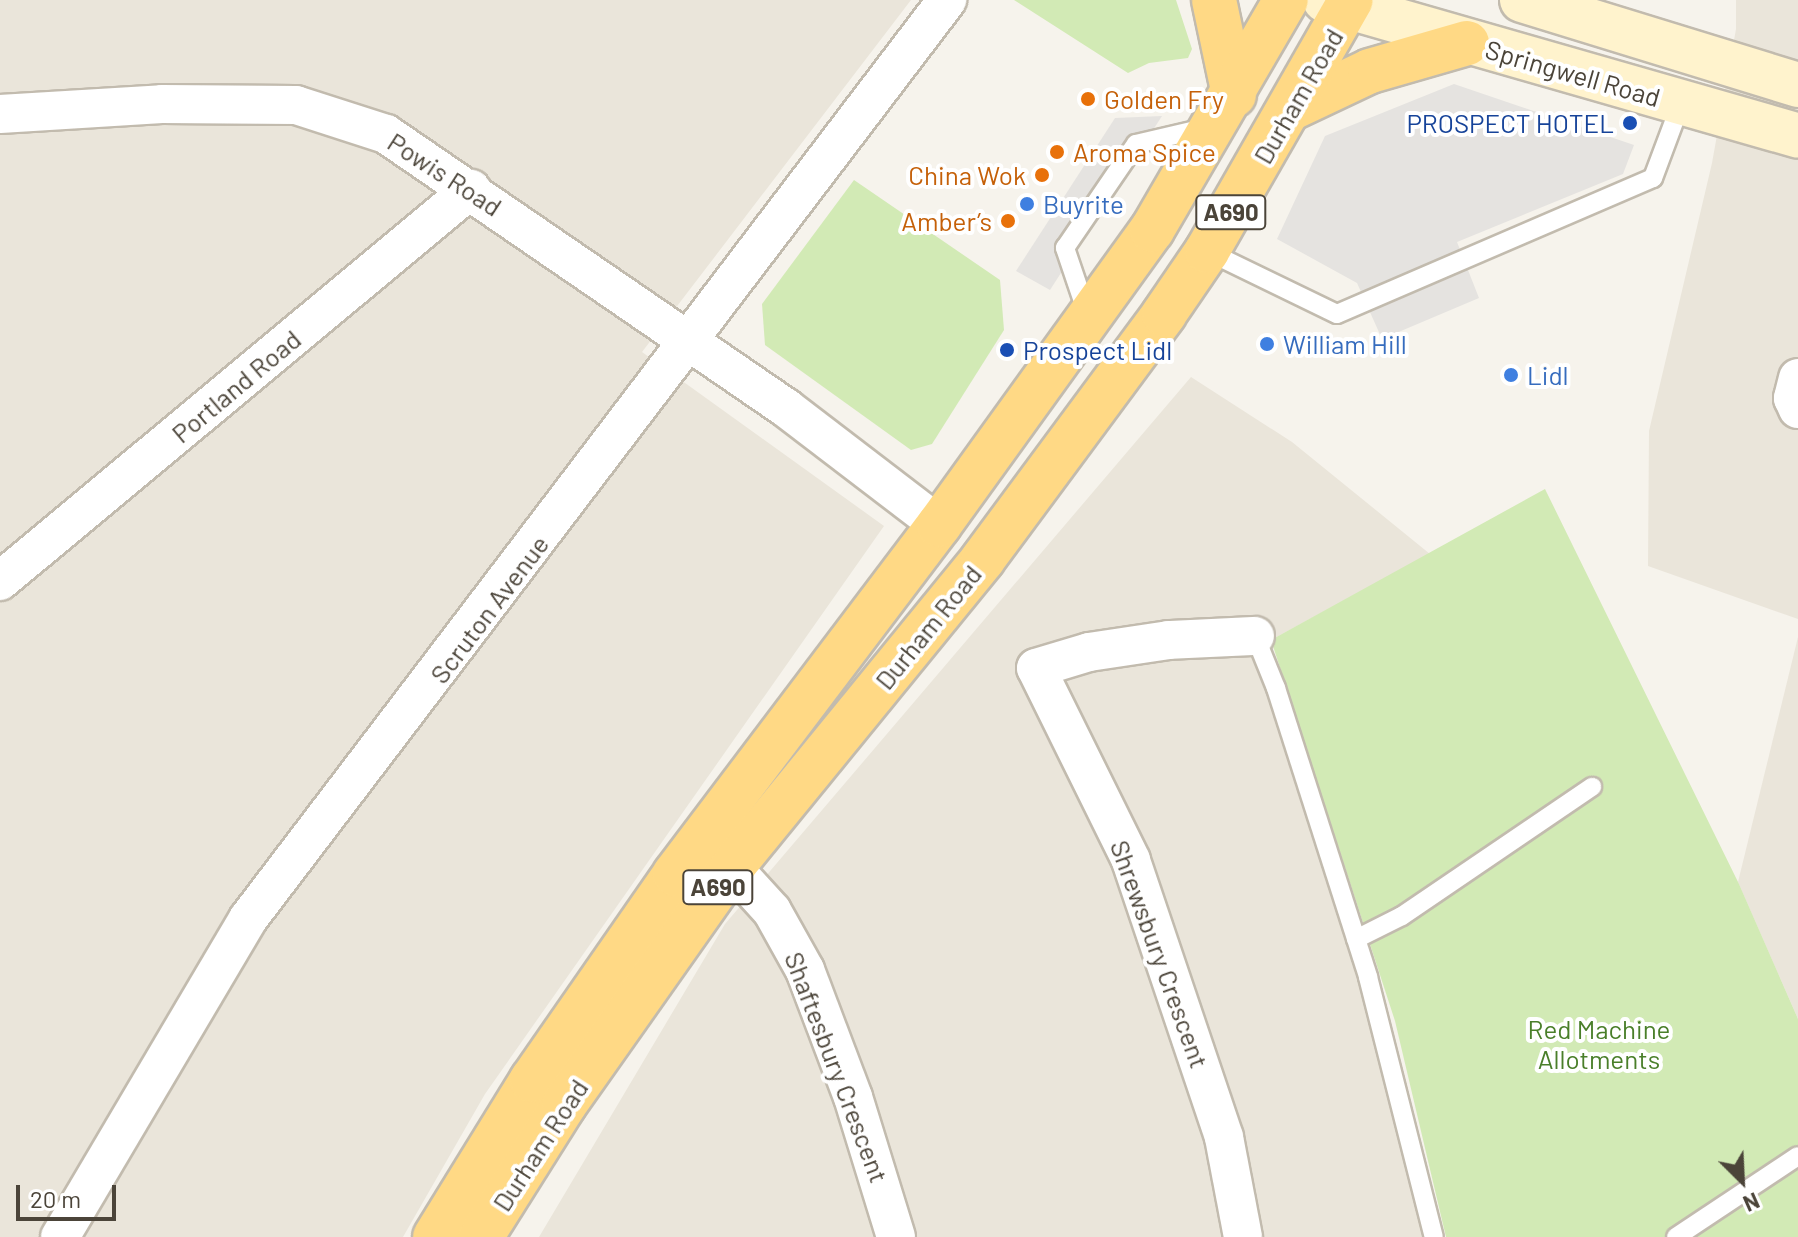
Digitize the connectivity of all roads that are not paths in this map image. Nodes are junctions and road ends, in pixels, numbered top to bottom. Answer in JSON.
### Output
{"nodes":[{"id":1,"x":947,"y":0,"type":"edge"},
{"id":2,"x":1214,"y":0,"type":"edge"},
{"id":3,"x":1286,"y":0,"type":"edge"},
{"id":4,"x":1522,"y":0,"type":"edge"},
{"id":5,"x":1341,"y":2,"type":"edge"},
{"id":6,"x":1467,"y":43,"type":"junction"},
{"id":7,"x":1798,"y":85,"type":"edge"},
{"id":8,"x":1681,"y":103,"type":"junction"},
{"id":9,"x":1292,"y":108,"type":"junction"},
{"id":10,"x":1225,"y":110,"type":"junction"},
{"id":11,"x":0,"y":114,"type":"edge"},
{"id":12,"x":1798,"y":136,"type":"edge"},
{"id":13,"x":471,"y":189,"type":"junction"},
{"id":14,"x":1207,"y":251,"type":"junction"},
{"id":15,"x":1089,"y":320,"type":"junction"},
{"id":16,"x":690,"y":344,"type":"junction"},
{"id":17,"x":1798,"y":378,"type":"edge"},
{"id":18,"x":1798,"y":409,"type":"edge"},
{"id":19,"x":939,"y":525,"type":"junction"},
{"id":20,"x":983,"y":559,"type":"junction"},
{"id":21,"x":0,"y":581,"type":"edge"},
{"id":22,"x":1255,"y":636,"type":"joint"},
{"id":23,"x":1592,"y":787,"type":"dead end"},
{"id":24,"x":732,"y":867,"type":"junction"},
{"id":25,"x":1356,"y":939,"type":"junction"},
{"id":26,"x":1798,"y":1156,"type":"edge"},
{"id":27,"x":887,"y":1232,"type":"edge"},
{"id":28,"x":60,"y":1237,"type":"edge"},
{"id":29,"x":435,"y":1237,"type":"edge"},
{"id":30,"x":481,"y":1237,"type":"edge"},
{"id":31,"x":1243,"y":1237,"type":"edge"},
{"id":32,"x":1434,"y":1237,"type":"edge"},
{"id":33,"x":1676,"y":1237,"type":"edge"}],
"edges":[{"from":1,"to":16,"type":"street","name":"Scruton Avenue"},
{"from":2,"to":10,"type":"highway"},
{"from":3,"to":10,"type":"highway","name":"Durham Road","number":"A690"},
{"from":4,"to":7,"type":"main road","name":"Springwell Road"},
{"from":5,"to":6,"type":"main road","name":"Springwell Road"},
{"from":5,"to":9,"type":"highway","name":"Durham Road","number":"A690"},
{"from":6,"to":8,"type":"main road","name":"Springwell Road"},
{"from":6,"to":9,"type":"highway"},
{"from":8,"to":12,"type":"main road","name":"Springwell Road"},
{"from":8,"to":14,"type":"lane"},
{"from":9,"to":14,"type":"highway","name":"Durham Road","number":"A690"},
{"from":10,"to":15,"type":"highway","name":"Durham Road","number":"A690"},
{"from":10,"to":15,"type":"lane"},
{"from":11,"to":13,"type":"street","name":"Powis Road"},
{"from":13,"to":16,"type":"street","name":"Powis Road"},
{"from":13,"to":21,"type":"street","name":"Portland Road"},
{"from":14,"to":20,"type":"highway","name":"Durham Road","number":"A690"},
{"from":15,"to":19,"type":"highway","name":"Durham Road","number":"A690"},
{"from":16,"to":19,"type":"street","name":"Powis Road"},
{"from":16,"to":28,"type":"street","name":"Scruton Avenue"},
{"from":17,"to":18,"type":"street"},
{"from":19,"to":20,"type":"highway"},
{"from":19,"to":29,"type":"highway","name":"Durham Road","number":"A690"},
{"from":20,"to":24,"type":"highway","name":"Durham Road","number":"A690"},
{"from":22,"to":25,"type":"lane"},
{"from":22,"to":31,"type":"street","name":"Shrewsbury Crescent"},
{"from":23,"to":25,"type":"lane"},
{"from":24,"to":27,"type":"street","name":"Shaftesbury Crescent"},
{"from":24,"to":30,"type":"highway","name":"Durham Road","number":"A690"},
{"from":25,"to":32,"type":"lane"},
{"from":26,"to":33,"type":"lane"}]}
